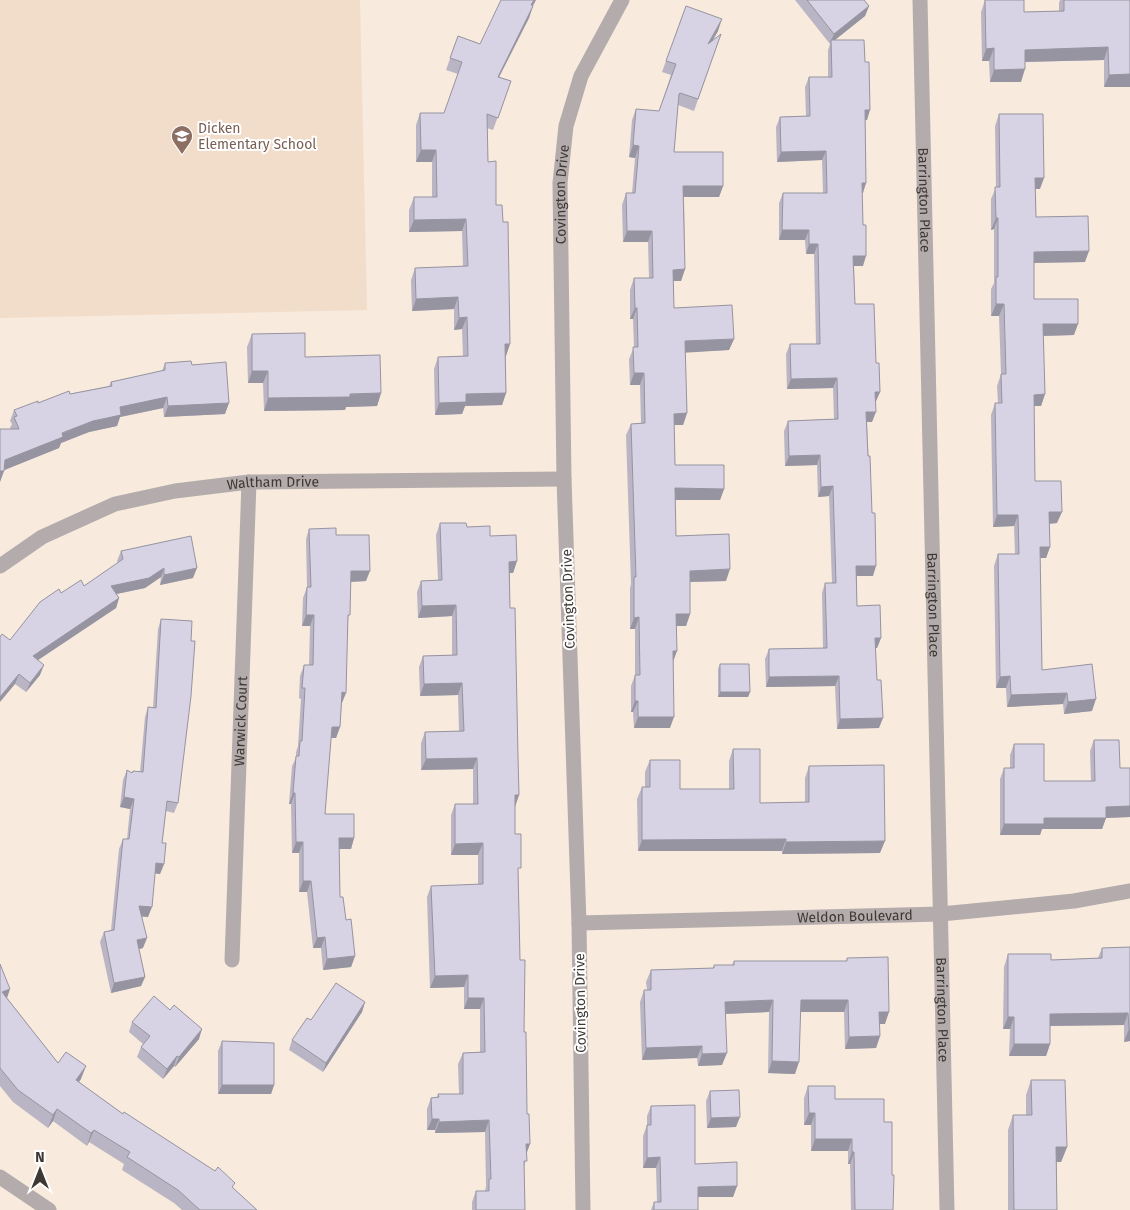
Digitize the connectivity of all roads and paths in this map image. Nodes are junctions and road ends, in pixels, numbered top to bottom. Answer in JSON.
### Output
{"nodes":[{"id":1,"x":622,"y":0,"type":"edge"},
{"id":2,"x":920,"y":0,"type":"edge"},
{"id":3,"x":564,"y":479,"type":"junction"},
{"id":4,"x":249,"y":482,"type":"junction"},
{"id":5,"x":0,"y":566,"type":"edge"},
{"id":6,"x":1130,"y":891,"type":"edge"},
{"id":7,"x":941,"y":914,"type":"junction"},
{"id":8,"x":579,"y":923,"type":"junction"},
{"id":9,"x":232,"y":960,"type":"dead end"},
{"id":10,"x":0,"y":1177,"type":"edge"},
{"id":11,"x":49,"y":1210,"type":"edge"},
{"id":12,"x":583,"y":1210,"type":"edge"},
{"id":13,"x":947,"y":1210,"type":"edge"}],
"edges":[{"from":1,"to":3,"type":"street","name":"Covington Drive"},
{"from":2,"to":7,"type":"street","name":"Barrington Place"},
{"from":3,"to":4,"type":"street","name":"Waltham Drive"},
{"from":3,"to":8,"type":"street","name":"Covington Drive"},
{"from":4,"to":5,"type":"street","name":"Waltham Drive"},
{"from":4,"to":9,"type":"street","name":"Warwick Court"},
{"from":6,"to":7,"type":"street","name":"Weldon Boulevard"},
{"from":7,"to":8,"type":"street","name":"Weldon Boulevard"},
{"from":7,"to":13,"type":"street","name":"Barrington Place"},
{"from":8,"to":12,"type":"street","name":"Covington Drive"},
{"from":10,"to":11,"type":"street"}]}
